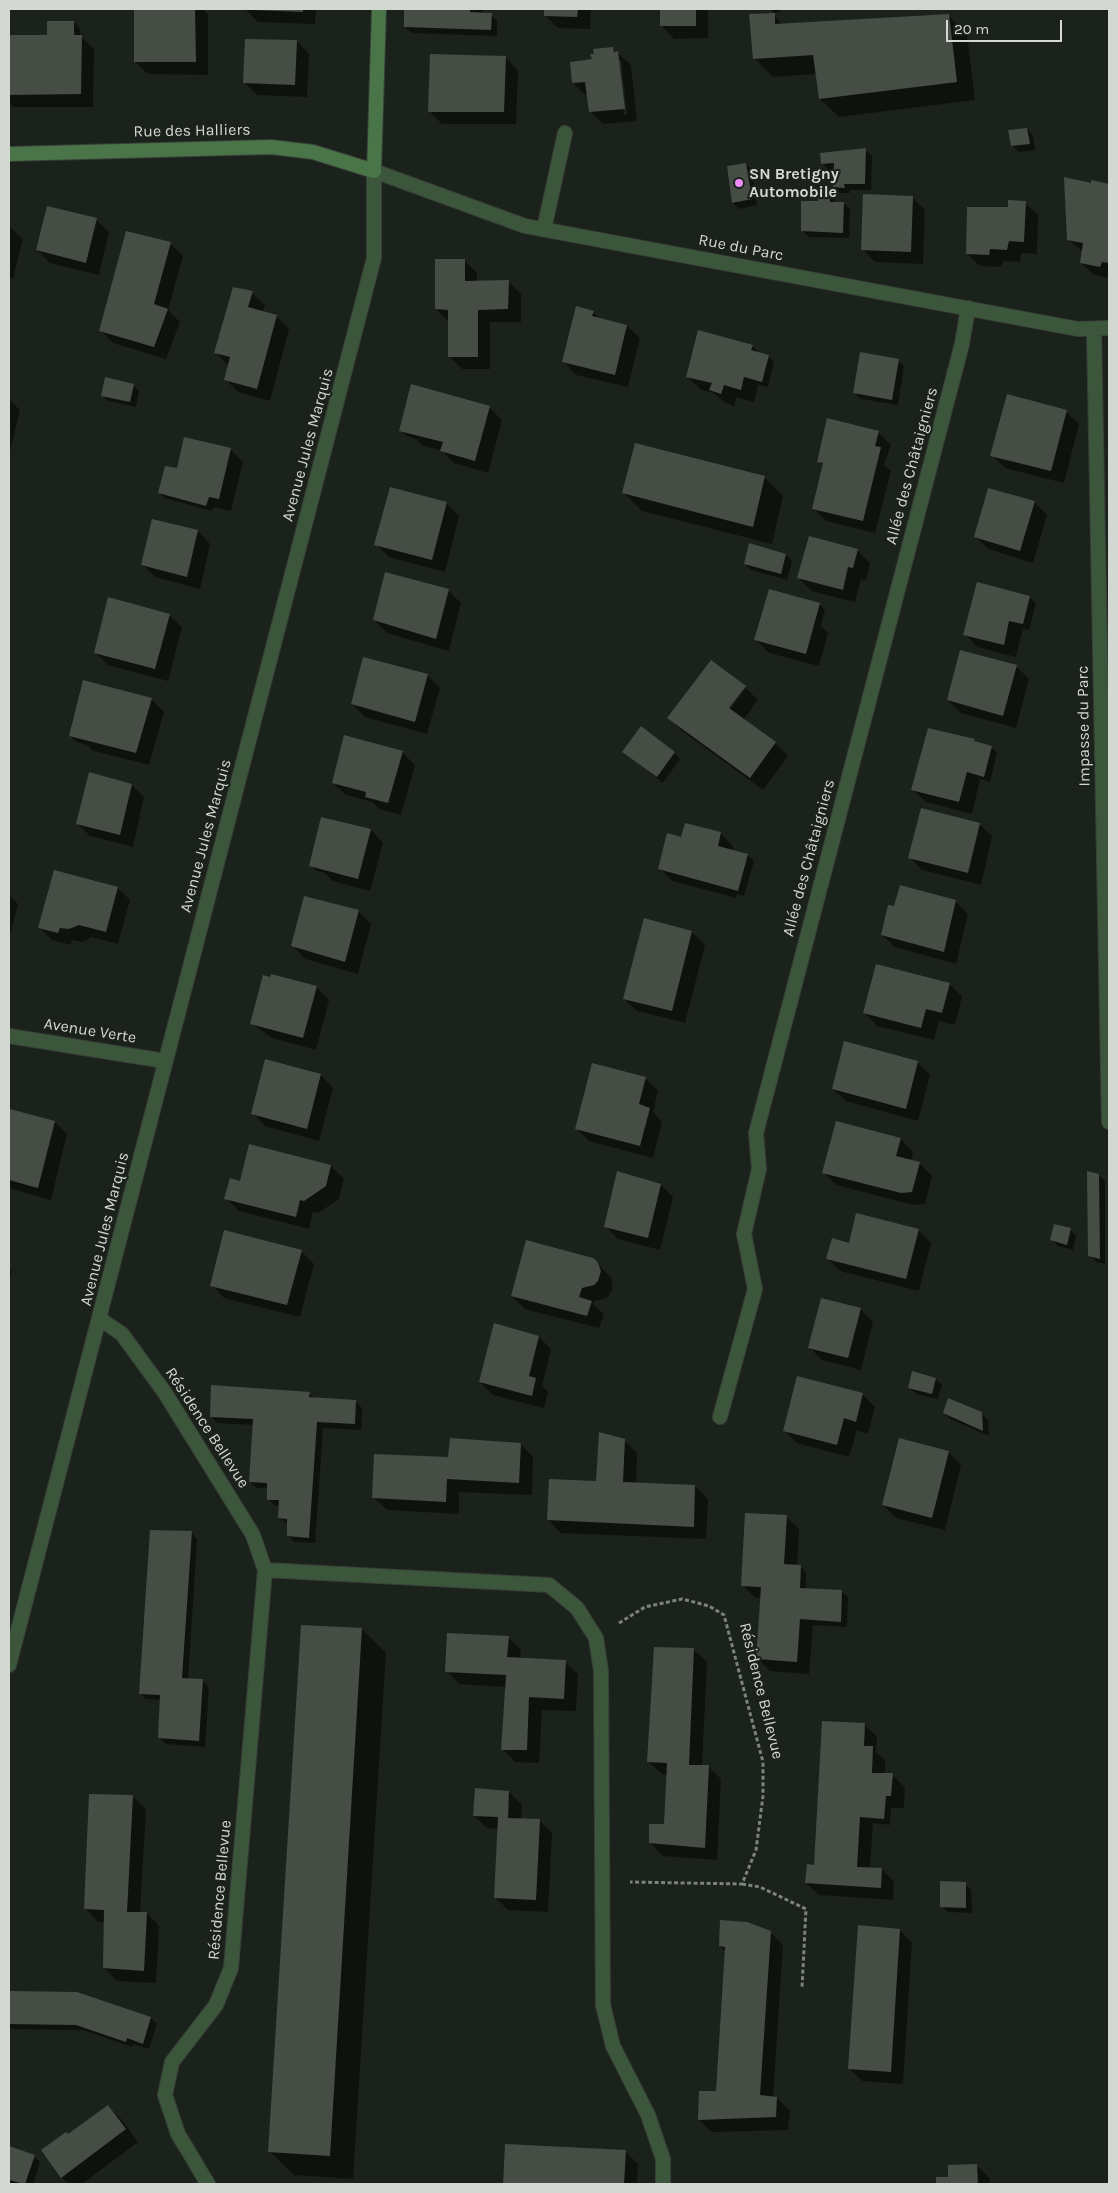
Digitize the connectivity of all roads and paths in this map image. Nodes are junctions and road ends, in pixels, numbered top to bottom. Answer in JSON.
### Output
{"nodes":[{"id":1,"x":379,"y":9,"type":"edge"},
{"id":2,"x":565,"y":133,"type":"dead end"},
{"id":3,"x":9,"y":154,"type":"edge"},
{"id":4,"x":374,"y":171,"type":"junction"},
{"id":5,"x":544,"y":229,"type":"junction"},
{"id":6,"x":968,"y":308,"type":"junction"},
{"id":7,"x":1109,"y":328,"type":"edge"},
{"id":8,"x":1094,"y":330,"type":"junction"},
{"id":9,"x":9,"y":1036,"type":"edge"},
{"id":10,"x":165,"y":1061,"type":"junction"},
{"id":11,"x":1109,"y":1122,"type":"edge"},
{"id":12,"x":100,"y":1319,"type":"junction"},
{"id":13,"x":720,"y":1417,"type":"dead end"},
{"id":14,"x":265,"y":1570,"type":"junction"},
{"id":15,"x":596,"y":1638,"type":"junction"},
{"id":16,"x":9,"y":1665,"type":"edge"},
{"id":17,"x":602,"y":1882,"type":"junction"},
{"id":18,"x":742,"y":1884,"type":"junction"},
{"id":19,"x":802,"y":1988,"type":"dead end"},
{"id":20,"x":208,"y":2184,"type":"edge"},
{"id":21,"x":663,"y":2184,"type":"edge"}],
"edges":[{"from":1,"to":4,"type":"main road","name":"Avenue Jules Marquis"},
{"from":2,"to":5,"type":"street"},
{"from":3,"to":4,"type":"main road","name":"Rue des Halliers"},
{"from":4,"to":5,"type":"street","name":"Rue du Parc"},
{"from":4,"to":10,"type":"street","name":"Avenue Jules Marquis"},
{"from":5,"to":6,"type":"street","name":"Rue du Parc"},
{"from":6,"to":8,"type":"street","name":"Rue du Parc"},
{"from":6,"to":13,"type":"street","name":"Allée des Châtaigniers"},
{"from":7,"to":8,"type":"street","name":"Rue du Parc"},
{"from":8,"to":11,"type":"street","name":"Impasse du Parc"},
{"from":9,"to":10,"type":"street","name":"Avenue Verte"},
{"from":10,"to":12,"type":"street","name":"Avenue Jules Marquis"},
{"from":12,"to":14,"type":"street","name":"Résidence Bellevue"},
{"from":12,"to":16,"type":"street","name":"Avenue Jules Marquis"},
{"from":14,"to":15,"type":"street"},
{"from":14,"to":20,"type":"street","name":"Résidence Bellevue"},
{"from":15,"to":17,"type":"street"},
{"from":15,"to":18,"type":"path","name":"Résidence Bellevue"},
{"from":17,"to":18,"type":"path"},
{"from":17,"to":21,"type":"street"},
{"from":18,"to":19,"type":"path"}]}
